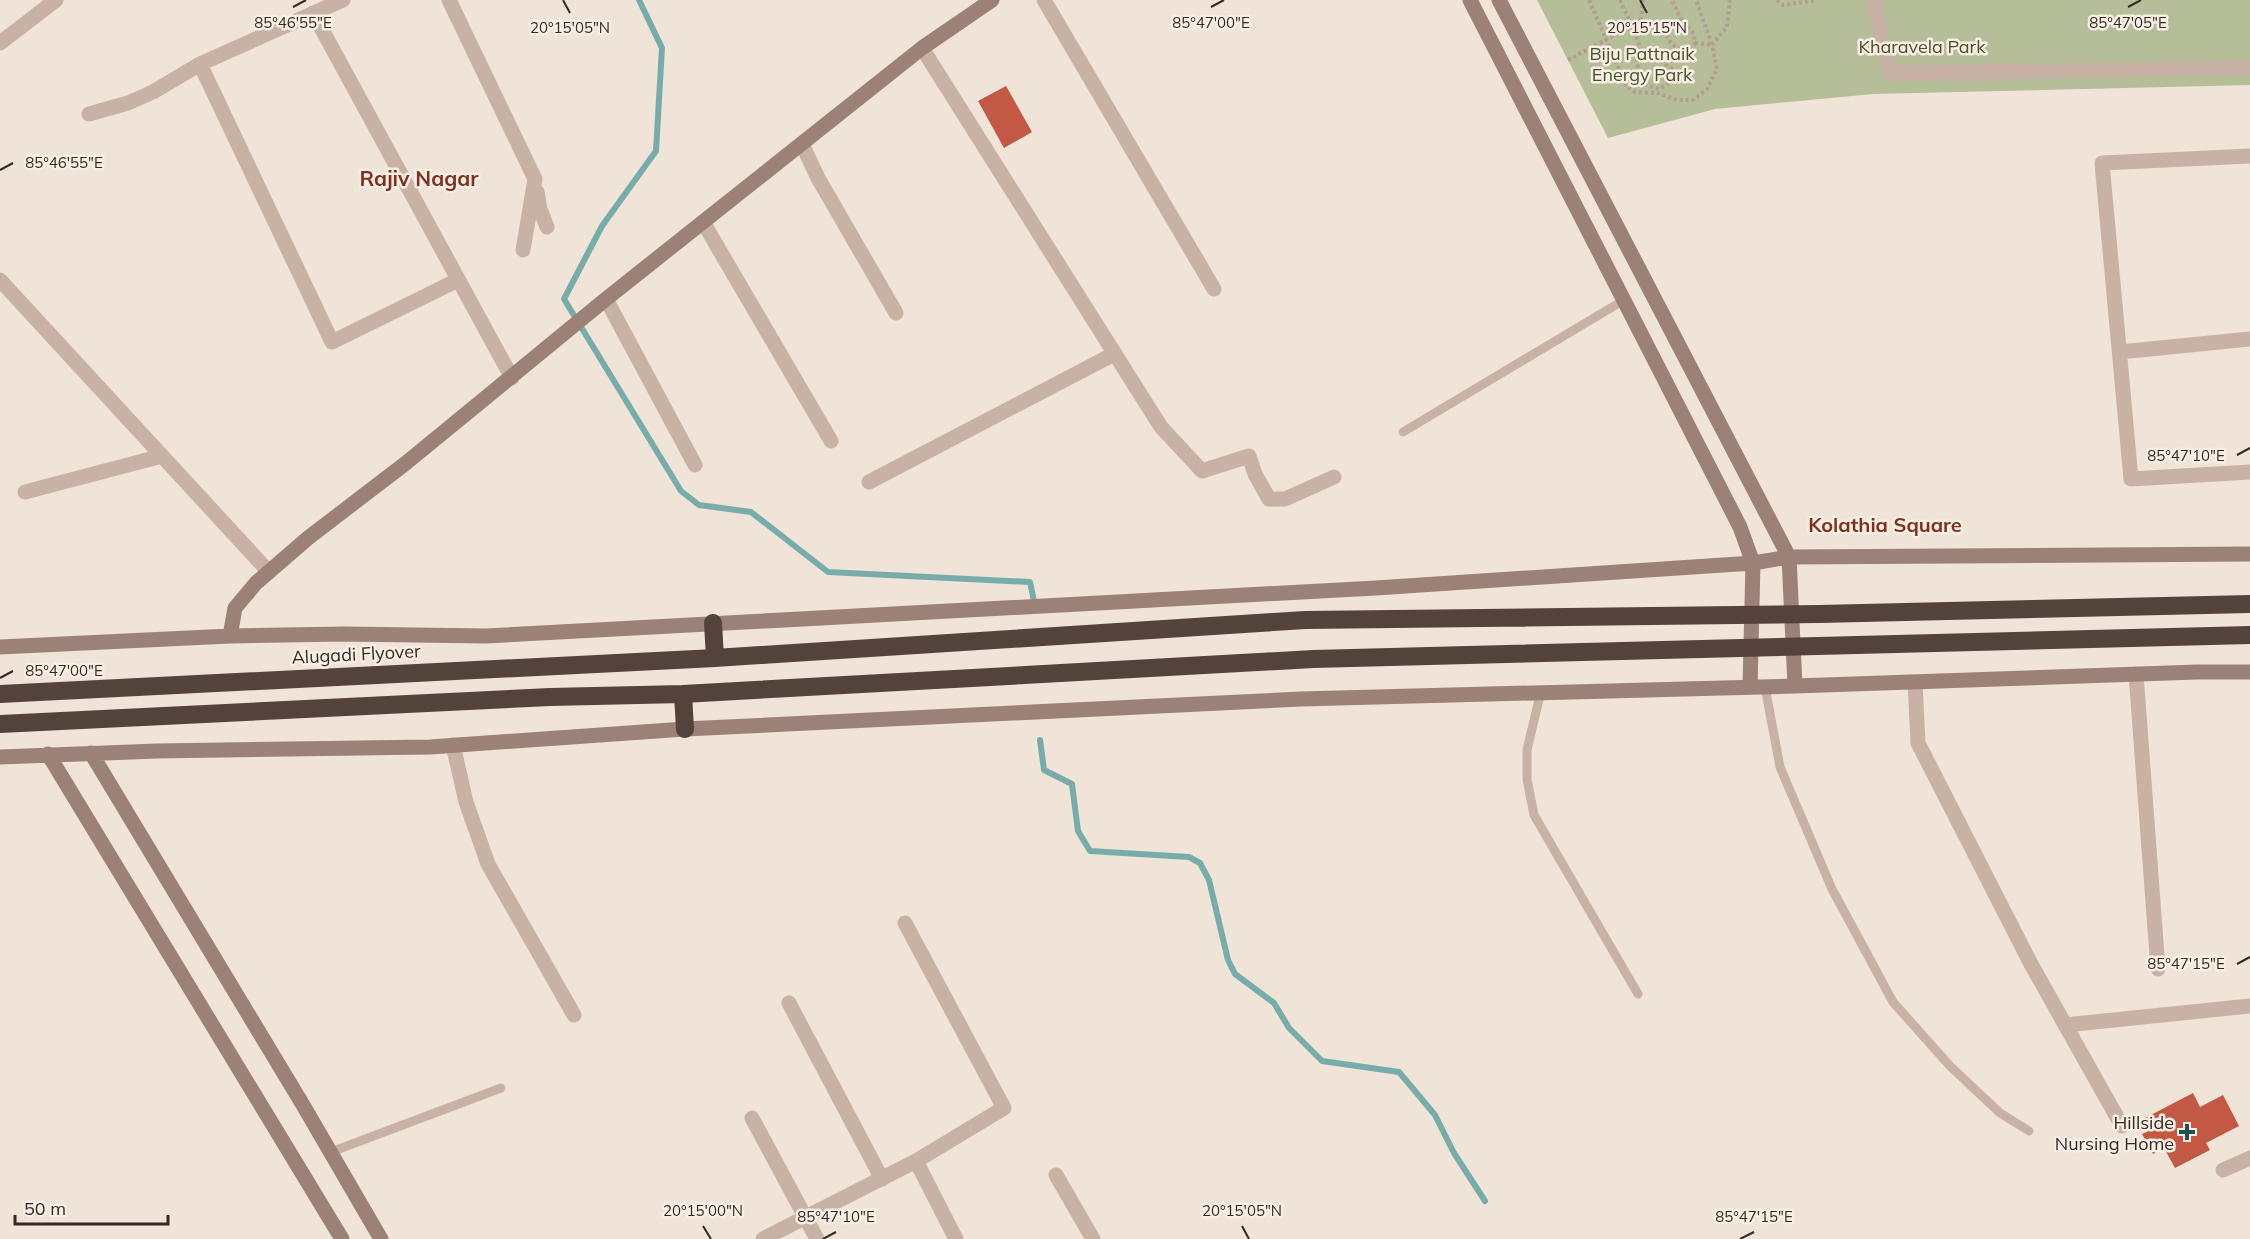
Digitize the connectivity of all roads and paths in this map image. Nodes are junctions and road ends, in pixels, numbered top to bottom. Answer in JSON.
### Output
{"nodes":[{"id":1,"x":56,"y":0,"type":"edge"},
{"id":2,"x":343,"y":0,"type":"edge"},
{"id":3,"x":449,"y":0,"type":"edge"},
{"id":4,"x":992,"y":0,"type":"edge"},
{"id":5,"x":1044,"y":0,"type":"edge"},
{"id":6,"x":1470,"y":0,"type":"edge"},
{"id":7,"x":1499,"y":0,"type":"edge"},
{"id":8,"x":1589,"y":0,"type":"edge"},
{"id":9,"x":1620,"y":0,"type":"edge"},
{"id":10,"x":1643,"y":0,"type":"edge"},
{"id":11,"x":1672,"y":0,"type":"edge"},
{"id":12,"x":1696,"y":0,"type":"edge"},
{"id":13,"x":1730,"y":0,"type":"edge"},
{"id":14,"x":1777,"y":0,"type":"edge"},
{"id":15,"x":1817,"y":0,"type":"edge"},
{"id":16,"x":1873,"y":0,"type":"edge"},
{"id":17,"x":313,"y":13,"type":"junction"},
{"id":18,"x":1641,"y":20,"type":"junction"},
{"id":19,"x":1632,"y":26,"type":"junction"},
{"id":20,"x":1608,"y":39,"type":"junction"},
{"id":21,"x":0,"y":43,"type":"edge"},
{"id":22,"x":1695,"y":43,"type":"junction"},
{"id":23,"x":1712,"y":45,"type":"junction"},
{"id":24,"x":922,"y":48,"type":"junction"},
{"id":25,"x":1641,"y":49,"type":"junction"},
{"id":26,"x":1568,"y":60,"type":"dead end"},
{"id":27,"x":200,"y":64,"type":"junction"},
{"id":28,"x":2250,"y":68,"type":"edge"},
{"id":29,"x":90,"y":114,"type":"dead end"},
{"id":30,"x":802,"y":144,"type":"junction"},
{"id":31,"x":2250,"y":156,"type":"edge"},
{"id":32,"x":535,"y":179,"type":"junction"},
{"id":33,"x":703,"y":222,"type":"junction"},
{"id":34,"x":547,"y":227,"type":"dead end"},
{"id":35,"x":523,"y":250,"type":"dead end"},
{"id":36,"x":0,"y":280,"type":"edge"},
{"id":37,"x":458,"y":280,"type":"junction"},
{"id":38,"x":1214,"y":289,"type":"dead end"},
{"id":39,"x":1624,"y":300,"type":"junction"},
{"id":40,"x":601,"y":303,"type":"junction"},
{"id":41,"x":896,"y":313,"type":"dead end"},
{"id":42,"x":2250,"y":339,"type":"edge"},
{"id":43,"x":2120,"y":352,"type":"junction"},
{"id":44,"x":1114,"y":354,"type":"junction"},
{"id":45,"x":512,"y":378,"type":"junction"},
{"id":46,"x":1403,"y":432,"type":"dead end"},
{"id":47,"x":831,"y":441,"type":"dead end"},
{"id":48,"x":162,"y":456,"type":"junction"},
{"id":49,"x":695,"y":465,"type":"dead end"},
{"id":50,"x":2250,"y":472,"type":"edge"},
{"id":51,"x":1334,"y":477,"type":"dead end"},
{"id":52,"x":869,"y":482,"type":"dead end"},
{"id":53,"x":25,"y":492,"type":"dead end"},
{"id":54,"x":2250,"y":554,"type":"edge"},
{"id":55,"x":1789,"y":557,"type":"junction"},
{"id":56,"x":1753,"y":563,"type":"junction"},
{"id":57,"x":269,"y":572,"type":"junction"},
{"id":58,"x":2250,"y":604,"type":"edge"},
{"id":59,"x":712,"y":623,"type":"junction"},
{"id":60,"x":2250,"y":635,"type":"edge"},
{"id":61,"x":230,"y":636,"type":"junction"},
{"id":62,"x":0,"y":647,"type":"edge"},
{"id":63,"x":715,"y":658,"type":"junction"},
{"id":64,"x":2250,"y":672,"type":"edge"},
{"id":65,"x":2136,"y":674,"type":"junction"},
{"id":66,"x":1915,"y":682,"type":"junction"},
{"id":67,"x":1795,"y":686,"type":"junction"},
{"id":68,"x":1757,"y":687,"type":"junction"},
{"id":69,"x":1541,"y":692,"type":"junction"},
{"id":70,"x":0,"y":694,"type":"edge"},
{"id":71,"x":683,"y":694,"type":"junction"},
{"id":72,"x":0,"y":724,"type":"edge"},
{"id":73,"x":685,"y":729,"type":"junction"},
{"id":74,"x":453,"y":745,"type":"junction"},
{"id":75,"x":91,"y":753,"type":"junction"},
{"id":76,"x":48,"y":754,"type":"junction"},
{"id":77,"x":0,"y":757,"type":"edge"},
{"id":78,"x":905,"y":923,"type":"dead end"},
{"id":79,"x":2158,"y":969,"type":"dead end"},
{"id":80,"x":1638,"y":994,"type":"dead end"},
{"id":81,"x":789,"y":1003,"type":"dead end"},
{"id":82,"x":2250,"y":1006,"type":"edge"},
{"id":83,"x":574,"y":1015,"type":"dead end"},
{"id":84,"x":2066,"y":1025,"type":"junction"},
{"id":85,"x":501,"y":1088,"type":"dead end"},
{"id":86,"x":752,"y":1118,"type":"dead end"},
{"id":87,"x":2122,"y":1126,"type":"dead end"},
{"id":88,"x":2029,"y":1131,"type":"dead end"},
{"id":89,"x":331,"y":1152,"type":"junction"},
{"id":90,"x":2250,"y":1158,"type":"edge"},
{"id":91,"x":916,"y":1161,"type":"junction"},
{"id":92,"x":2223,"y":1170,"type":"dead end"},
{"id":93,"x":1056,"y":1175,"type":"dead end"},
{"id":94,"x":882,"y":1179,"type":"junction"},
{"id":95,"x":805,"y":1218,"type":"junction"},
{"id":96,"x":342,"y":1239,"type":"edge"},
{"id":97,"x":381,"y":1239,"type":"edge"},
{"id":98,"x":763,"y":1239,"type":"edge"},
{"id":99,"x":817,"y":1239,"type":"edge"},
{"id":100,"x":956,"y":1239,"type":"edge"},
{"id":101,"x":1093,"y":1239,"type":"edge"}],
"edges":[{"from":1,"to":21,"type":"street"},
{"from":2,"to":17,"type":"street"},
{"from":3,"to":32,"type":"street"},
{"from":4,"to":24,"type":"street"},
{"from":5,"to":38,"type":"street"},
{"from":6,"to":39,"type":"street"},
{"from":7,"to":55,"type":"street"},
{"from":8,"to":20,"type":"path"},
{"from":9,"to":19,"type":"path"},
{"from":10,"to":18,"type":"path"},
{"from":11,"to":22,"type":"path"},
{"from":12,"to":23,"type":"path"},
{"from":13,"to":23,"type":"path"},
{"from":14,"to":15,"type":"path"},
{"from":16,"to":28,"type":"street"},
{"from":17,"to":27,"type":"street"},
{"from":17,"to":37,"type":"street"},
{"from":18,"to":19,"type":"path"},
{"from":18,"to":22,"type":"path"},
{"from":19,"to":20,"type":"path"},
{"from":19,"to":25,"type":"path"},
{"from":20,"to":23,"type":"path"},
{"from":20,"to":26,"type":"path"},
{"from":22,"to":23,"type":"path"},
{"from":24,"to":30,"type":"street"},
{"from":24,"to":44,"type":"street"},
{"from":25,"to":25,"type":"path"},
{"from":27,"to":29,"type":"street"},
{"from":27,"to":37,"type":"street"},
{"from":30,"to":33,"type":"street"},
{"from":30,"to":41,"type":"street"},
{"from":31,"to":43,"type":"street"},
{"from":32,"to":34,"type":"street"},
{"from":32,"to":35,"type":"street"},
{"from":33,"to":40,"type":"street"},
{"from":33,"to":47,"type":"street"},
{"from":36,"to":48,"type":"street"},
{"from":37,"to":45,"type":"street"},
{"from":39,"to":46,"type":"lane"},
{"from":39,"to":56,"type":"street"},
{"from":40,"to":45,"type":"street"},
{"from":40,"to":49,"type":"street"},
{"from":42,"to":43,"type":"street"},
{"from":43,"to":50,"type":"street"},
{"from":44,"to":51,"type":"street"},
{"from":44,"to":52,"type":"street"},
{"from":45,"to":57,"type":"street"},
{"from":48,"to":53,"type":"street"},
{"from":48,"to":57,"type":"street"},
{"from":54,"to":55,"type":"street"},
{"from":55,"to":56,"type":"street"},
{"from":55,"to":67,"type":"street"},
{"from":56,"to":59,"type":"street"},
{"from":56,"to":68,"type":"street"},
{"from":57,"to":61,"type":"street"},
{"from":58,"to":63,"type":"highway","name":"Alugadi Flyover"},
{"from":59,"to":61,"type":"street"},
{"from":59,"to":63,"type":"highway"},
{"from":60,"to":71,"type":"highway"},
{"from":61,"to":62,"type":"street"},
{"from":63,"to":70,"type":"highway","name":"Alugadi Flyover"},
{"from":64,"to":65,"type":"street"},
{"from":65,"to":66,"type":"street"},
{"from":65,"to":79,"type":"street"},
{"from":66,"to":67,"type":"street"},
{"from":66,"to":84,"type":"street"},
{"from":67,"to":68,"type":"street"},
{"from":68,"to":69,"type":"street"},
{"from":68,"to":88,"type":"lane"},
{"from":69,"to":73,"type":"street"},
{"from":69,"to":80,"type":"lane"},
{"from":71,"to":72,"type":"highway"},
{"from":71,"to":73,"type":"highway"},
{"from":73,"to":74,"type":"street"},
{"from":74,"to":75,"type":"street"},
{"from":74,"to":83,"type":"street"},
{"from":75,"to":76,"type":"street"},
{"from":75,"to":89,"type":"street"},
{"from":76,"to":77,"type":"street"},
{"from":76,"to":96,"type":"street"},
{"from":78,"to":91,"type":"street"},
{"from":81,"to":94,"type":"street"},
{"from":82,"to":84,"type":"street"},
{"from":84,"to":87,"type":"street"},
{"from":85,"to":89,"type":"lane"},
{"from":86,"to":95,"type":"street"},
{"from":89,"to":97,"type":"street"},
{"from":90,"to":92,"type":"street"},
{"from":91,"to":94,"type":"street"},
{"from":91,"to":100,"type":"street"},
{"from":93,"to":101,"type":"street"},
{"from":94,"to":95,"type":"street"},
{"from":95,"to":98,"type":"street"},
{"from":95,"to":99,"type":"street"}]}
